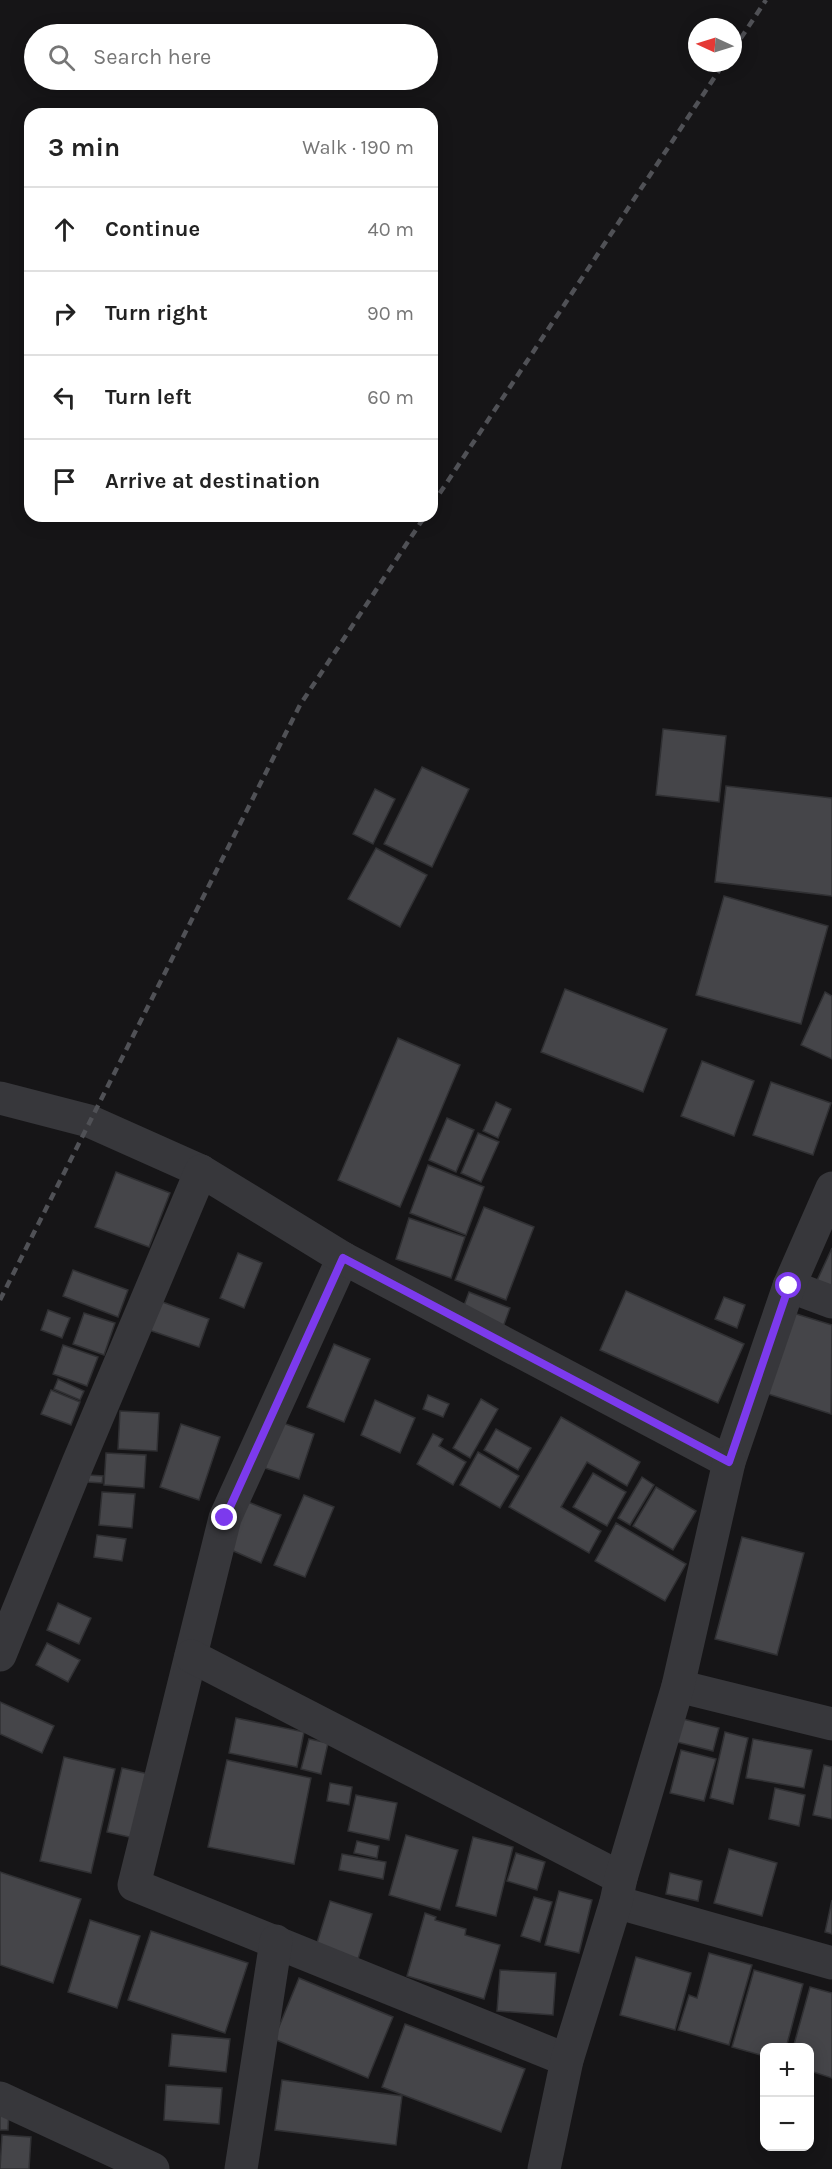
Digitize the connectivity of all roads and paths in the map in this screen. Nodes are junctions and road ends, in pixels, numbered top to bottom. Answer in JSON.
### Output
{"nodes":[{"id":1,"x":0,"y":1098,"type":"edge"},
{"id":2,"x":201,"y":1171,"type":"junction"},
{"id":3,"x":832,"y":1188,"type":"edge"},
{"id":4,"x":343,"y":1258,"type":"junction"},
{"id":5,"x":789,"y":1286,"type":"junction"},
{"id":6,"x":832,"y":1302,"type":"edge"},
{"id":7,"x":729,"y":1462,"type":"junction"},
{"id":8,"x":0,"y":1655,"type":"edge"},
{"id":9,"x":191,"y":1656,"type":"junction"},
{"id":10,"x":678,"y":1686,"type":"junction"},
{"id":11,"x":832,"y":1724,"type":"edge"},
{"id":12,"x":618,"y":1890,"type":"junction"},
{"id":13,"x":276,"y":1941,"type":"junction"},
{"id":14,"x":832,"y":1963,"type":"edge"},
{"id":15,"x":567,"y":2060,"type":"junction"},
{"id":16,"x":0,"y":2098,"type":"edge"},
{"id":17,"x":153,"y":2169,"type":"edge"},
{"id":18,"x":241,"y":2169,"type":"edge"},
{"id":19,"x":544,"y":2169,"type":"edge"}],
"edges":[{"from":1,"to":2,"type":"street"},
{"from":2,"to":4,"type":"street"},
{"from":2,"to":8,"type":"street"},
{"from":3,"to":5,"type":"street"},
{"from":4,"to":7,"type":"street"},
{"from":4,"to":9,"type":"street"},
{"from":5,"to":6,"type":"street"},
{"from":5,"to":7,"type":"street"},
{"from":7,"to":10,"type":"street"},
{"from":9,"to":12,"type":"street"},
{"from":9,"to":13,"type":"street"},
{"from":10,"to":11,"type":"street"},
{"from":10,"to":12,"type":"street"},
{"from":12,"to":14,"type":"street"},
{"from":12,"to":15,"type":"street"},
{"from":13,"to":15,"type":"street"},
{"from":13,"to":18,"type":"street"},
{"from":15,"to":19,"type":"street"},
{"from":16,"to":17,"type":"street"}]}
